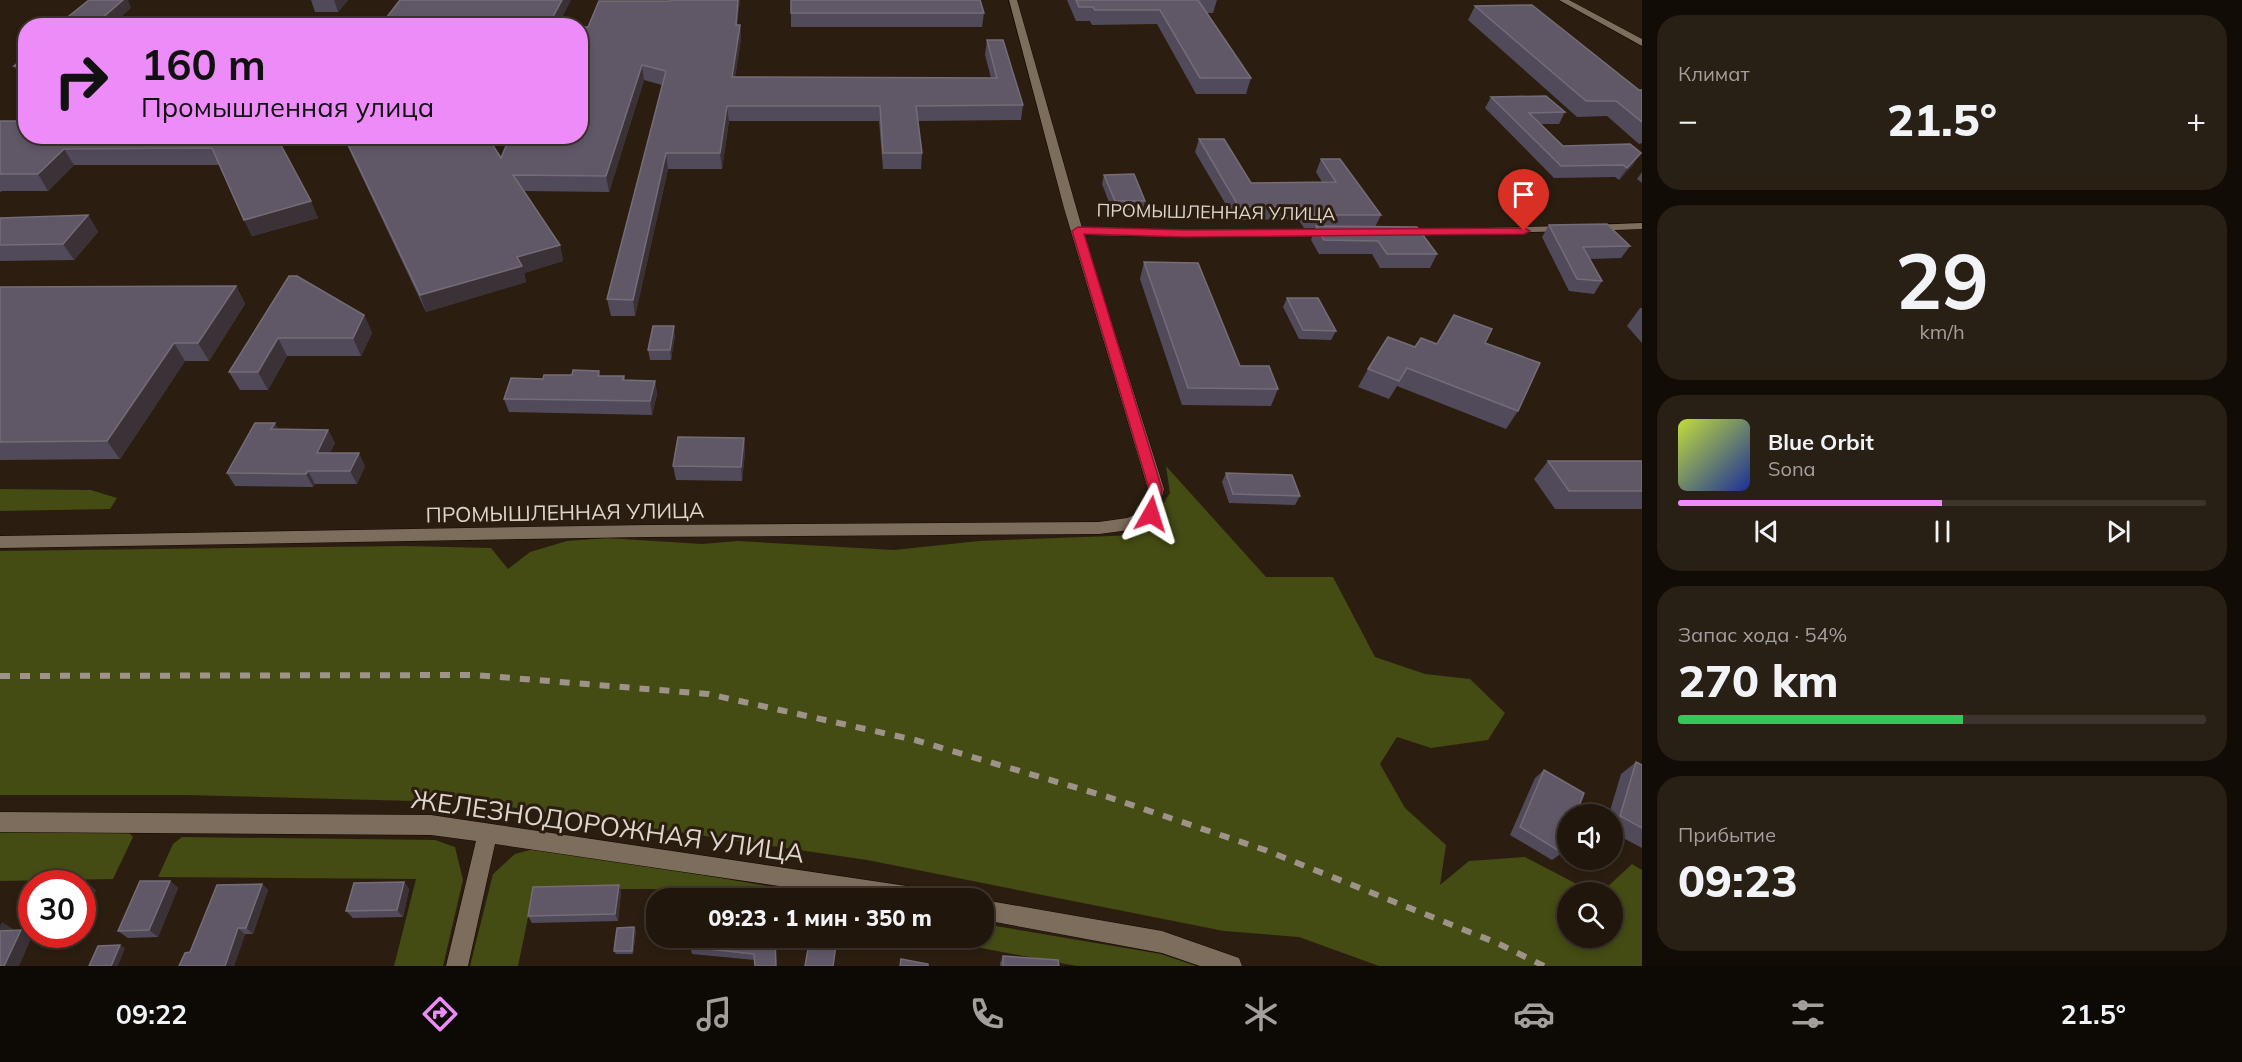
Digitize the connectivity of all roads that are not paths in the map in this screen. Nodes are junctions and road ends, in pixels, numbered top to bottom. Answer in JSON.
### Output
{"nodes":[{"id":1,"x":1013,"y":0,"type":"edge"},
{"id":2,"x":1563,"y":0,"type":"edge"},
{"id":3,"x":1642,"y":43,"type":"edge"},
{"id":4,"x":1642,"y":226,"type":"edge"},
{"id":5,"x":1078,"y":231,"type":"junction"},
{"id":6,"x":1341,"y":233,"type":"edge"},
{"id":7,"x":1388,"y":233,"type":"edge"},
{"id":8,"x":0,"y":542,"type":"edge"},
{"id":9,"x":0,"y":822,"type":"edge"},
{"id":10,"x":488,"y":832,"type":"junction"},
{"id":11,"x":855,"y":888,"type":"edge"},
{"id":12,"x":994,"y":912,"type":"edge"},
{"id":13,"x":457,"y":966,"type":"edge"},
{"id":14,"x":1231,"y":966,"type":"edge"}],
"edges":[{"from":1,"to":5,"type":"street"},
{"from":2,"to":3,"type":"street"},
{"from":4,"to":7,"type":"street"},
{"from":5,"to":6,"type":"street","name":"ПРОМЫШЛЕННАЯ УЛИЦА"},
{"from":5,"to":8,"type":"street","name":"ПРОМЫШЛЕННАЯ УЛИЦА"},
{"from":9,"to":10,"type":"street","name":"ЖЕЛЕЗНОДОРОЖНАЯ УЛИЦА"},
{"from":10,"to":11,"type":"street","name":"ЖЕЛЕЗНОДОРОЖНАЯ УЛИЦА"},
{"from":10,"to":13,"type":"street"},
{"from":12,"to":14,"type":"street"}]}
